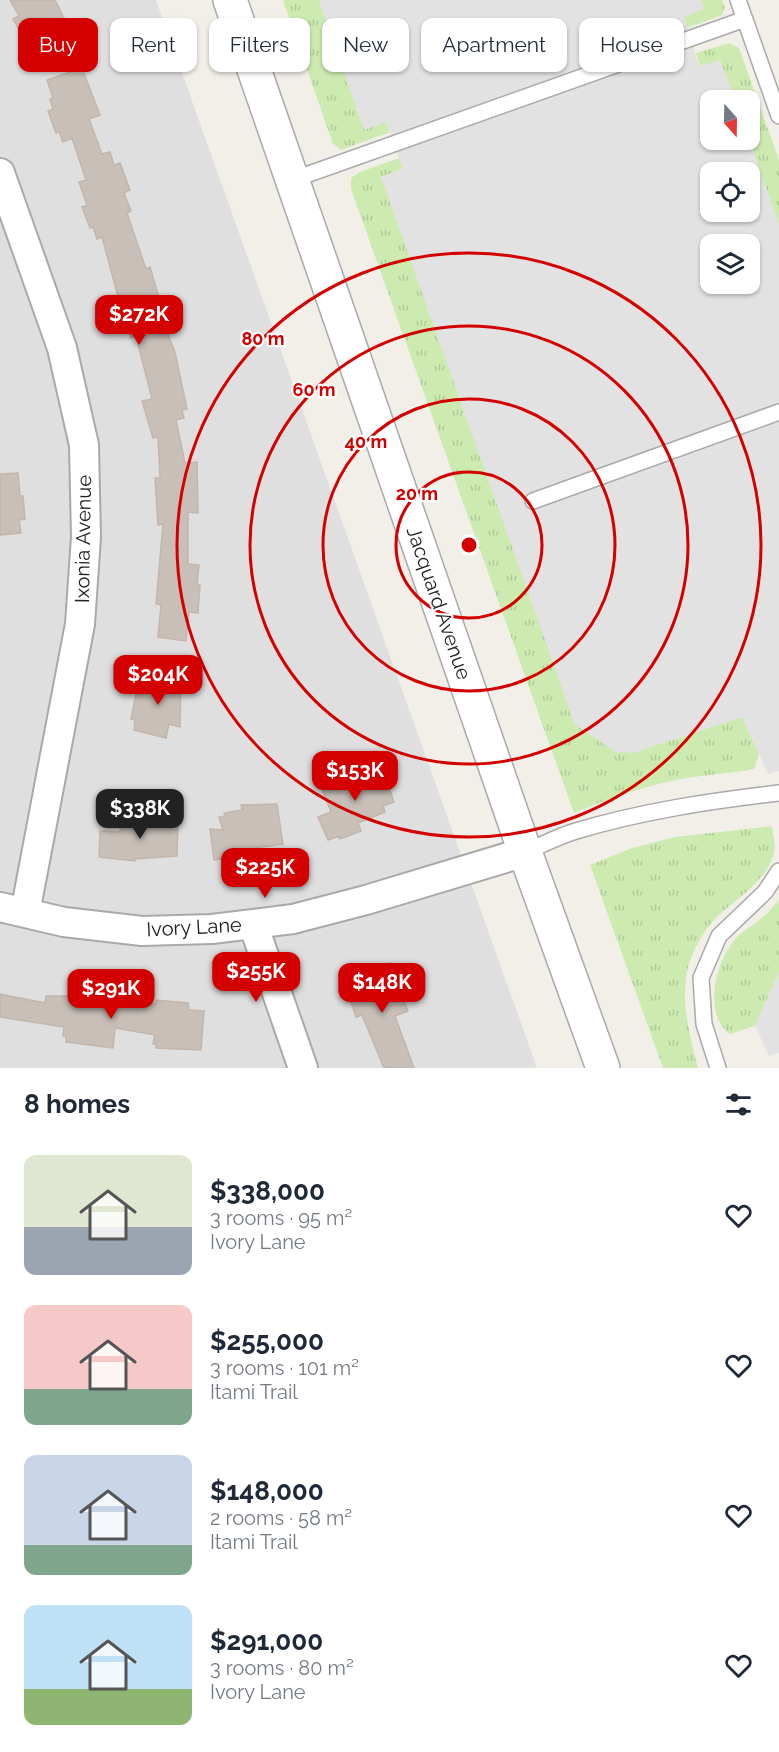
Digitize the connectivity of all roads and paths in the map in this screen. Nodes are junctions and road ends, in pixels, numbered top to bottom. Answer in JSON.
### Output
{"nodes":[{"id":1,"x":230,"y":0,"type":"edge"},
{"id":2,"x":738,"y":0,"type":"edge"},
{"id":3,"x":745,"y":19,"type":"junction"},
{"id":4,"x":779,"y":116,"type":"edge"},
{"id":5,"x":0,"y":174,"type":"edge"},
{"id":6,"x":292,"y":180,"type":"junction"},
{"id":7,"x":779,"y":412,"type":"edge"},
{"id":8,"x":533,"y":501,"type":"dead end"},
{"id":9,"x":779,"y":793,"type":"edge"},
{"id":10,"x":525,"y":852,"type":"junction"},
{"id":11,"x":779,"y":871,"type":"edge"},
{"id":12,"x":13,"y":910,"type":"edge"},
{"id":13,"x":253,"y":924,"type":"junction"},
{"id":14,"x":303,"y":1068,"type":"edge"},
{"id":15,"x":603,"y":1068,"type":"edge"},
{"id":16,"x":718,"y":1068,"type":"edge"}],
"edges":[{"from":1,"to":6,"type":"street","name":"Jacquard Avenue"},
{"from":2,"to":3,"type":"lane"},
{"from":3,"to":4,"type":"lane"},
{"from":3,"to":6,"type":"lane"},
{"from":5,"to":12,"type":"street","name":"Ixonia Avenue"},
{"from":6,"to":10,"type":"street","name":"Jacquard Avenue"},
{"from":7,"to":8,"type":"lane"},
{"from":9,"to":10,"type":"lane"},
{"from":10,"to":13,"type":"street","name":"Ivory Lane"},
{"from":10,"to":15,"type":"street","name":"Jacquard Avenue"},
{"from":11,"to":16,"type":"lane"},
{"from":12,"to":13,"type":"street","name":"Ivory Lane"},
{"from":13,"to":14,"type":"street"}]}
